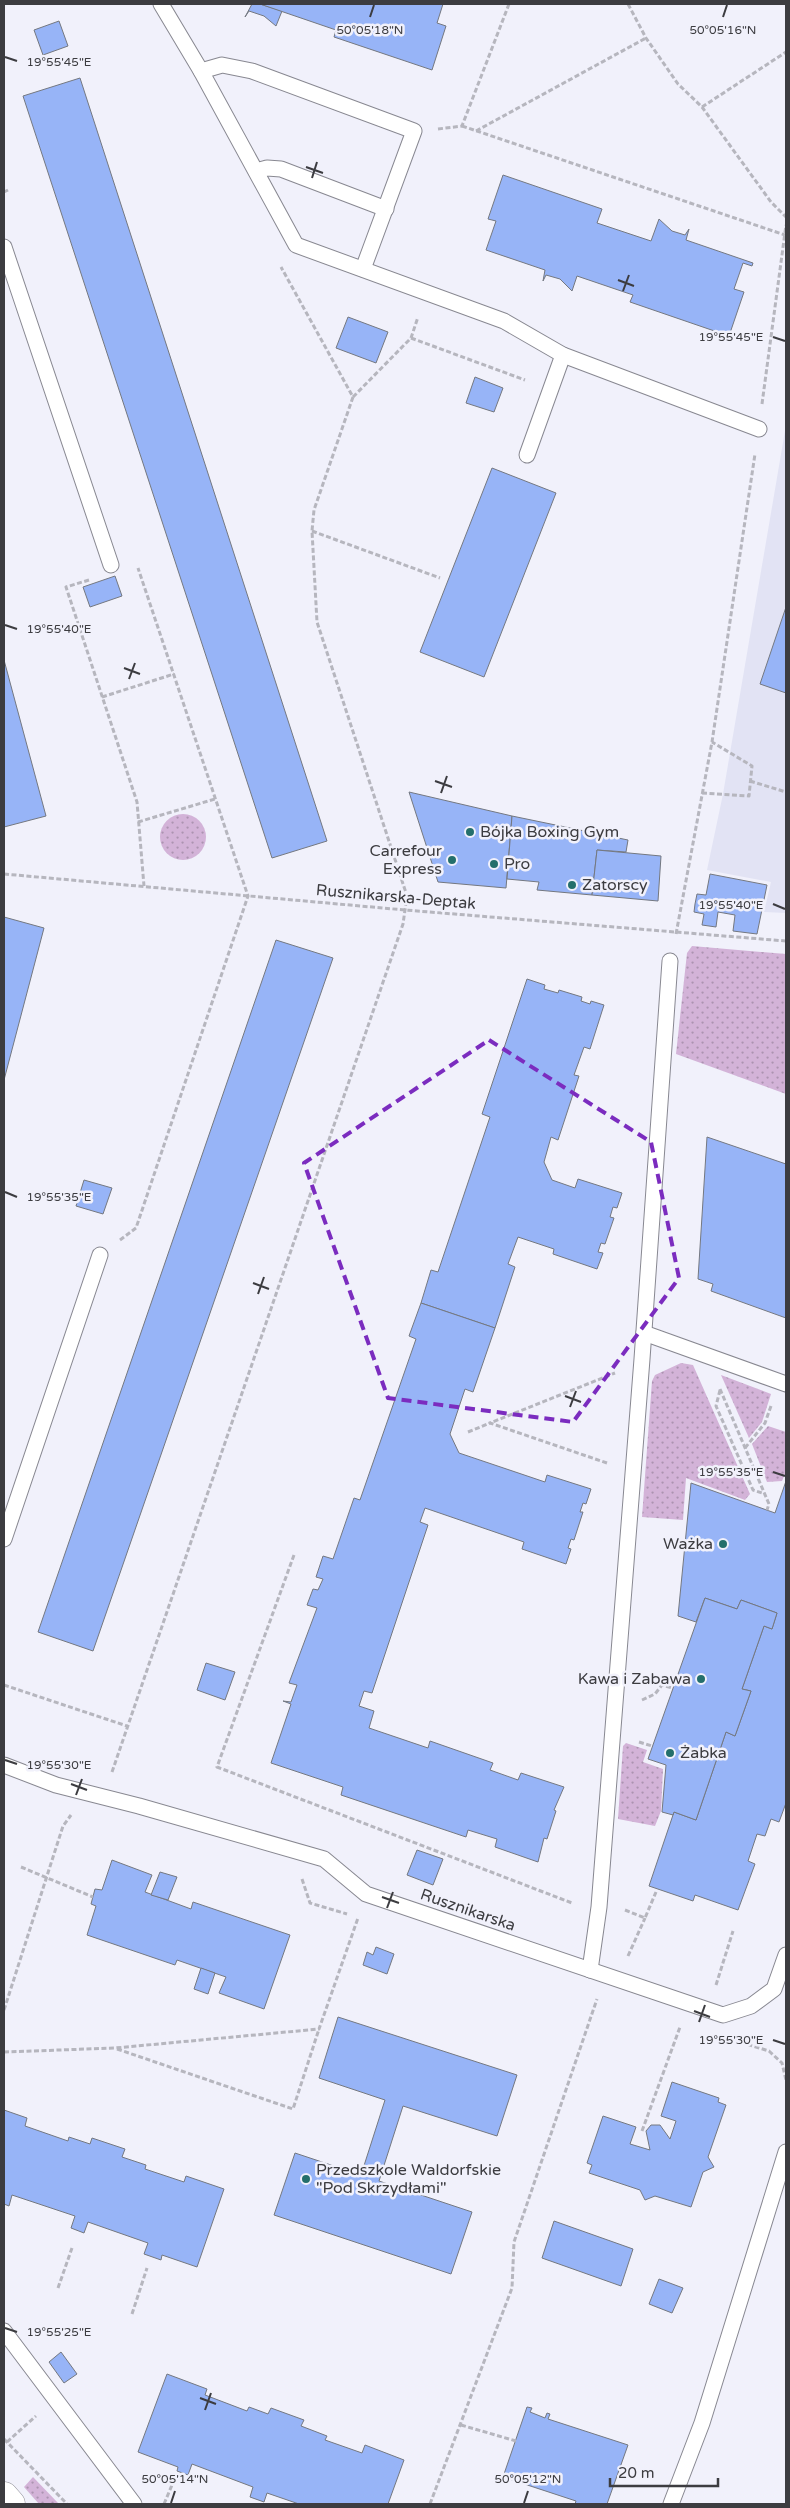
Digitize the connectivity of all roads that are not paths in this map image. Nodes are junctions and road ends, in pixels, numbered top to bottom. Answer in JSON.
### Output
{"nodes":[{"id":1,"x":161,"y":4,"type":"edge"},
{"id":2,"x":201,"y":71,"type":"junction"},
{"id":3,"x":256,"y":171,"type":"junction"},
{"id":4,"x":386,"y":209,"type":"junction"},
{"id":5,"x":4,"y":247,"type":"edge"},
{"id":6,"x":363,"y":269,"type":"junction"},
{"id":7,"x":563,"y":355,"type":"junction"},
{"id":8,"x":759,"y":429,"type":"road end"},
{"id":9,"x":526,"y":455,"type":"dead end"},
{"id":10,"x":112,"y":569,"type":"road end"},
{"id":11,"x":670,"y":962,"type":"dead end"},
{"id":12,"x":100,"y":1254,"type":"road end"},
{"id":13,"x":644,"y":1333,"type":"junction"},
{"id":14,"x":786,"y":1384,"type":"edge"},
{"id":15,"x":4,"y":1538,"type":"edge"},
{"id":16,"x":4,"y":1765,"type":"edge"},
{"id":17,"x":786,"y":1954,"type":"edge"},
{"id":18,"x":590,"y":1970,"type":"junction"},
{"id":19,"x":786,"y":2152,"type":"edge"},
{"id":20,"x":4,"y":2331,"type":"edge"},
{"id":21,"x":4,"y":2496,"type":"edge"},
{"id":22,"x":11,"y":2504,"type":"edge"},
{"id":23,"x":134,"y":2504,"type":"edge"},
{"id":24,"x":671,"y":2504,"type":"edge"}],
"edges":[{"from":1,"to":2,"type":"lane"},
{"from":2,"to":3,"type":"lane"},
{"from":2,"to":4,"type":"lane"},
{"from":3,"to":4,"type":"lane"},
{"from":3,"to":6,"type":"lane"},
{"from":4,"to":6,"type":"lane"},
{"from":5,"to":10,"type":"lane"},
{"from":6,"to":7,"type":"lane"},
{"from":7,"to":8,"type":"lane"},
{"from":7,"to":9,"type":"lane"},
{"from":11,"to":13,"type":"lane"},
{"from":12,"to":15,"type":"lane"},
{"from":13,"to":14,"type":"lane"},
{"from":13,"to":18,"type":"lane"},
{"from":16,"to":18,"type":"lane","name":"Rusznikarska"},
{"from":17,"to":18,"type":"lane","name":"Rusznikarska"},
{"from":19,"to":24,"type":"lane"},
{"from":20,"to":23,"type":"lane"},
{"from":21,"to":22,"type":"street"}]}
